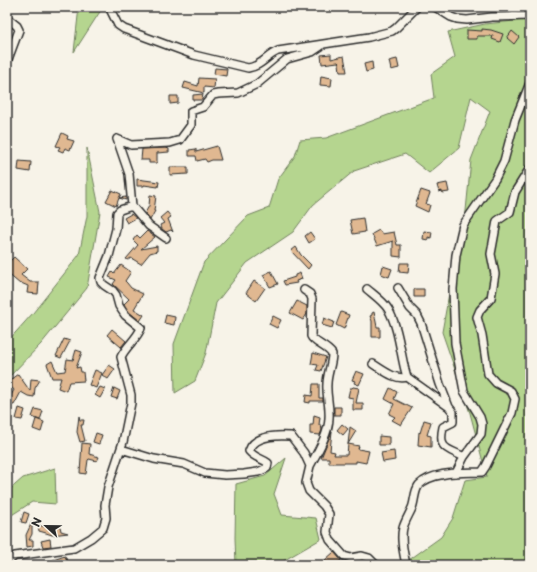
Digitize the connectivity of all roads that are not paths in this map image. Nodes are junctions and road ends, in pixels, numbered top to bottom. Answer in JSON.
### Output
{"nodes":[{"id":1,"x":109,"y":7,"type":"edge"},
{"id":2,"x":416,"y":7,"type":"edge"},
{"id":3,"x":435,"y":7,"type":"edge"},
{"id":4,"x":530,"y":16,"type":"edge"},
{"id":5,"x":7,"y":18,"type":"edge"},
{"id":6,"x":325,"y":44,"type":"junction"},
{"id":7,"x":7,"y":62,"type":"edge"},
{"id":8,"x":530,"y":83,"type":"edge"},
{"id":9,"x":530,"y":168,"type":"edge"},
{"id":10,"x":132,"y":206,"type":"junction"},
{"id":11,"x":166,"y":238,"type":"dead end"},
{"id":12,"x":398,"y":288,"type":"dead end"},
{"id":13,"x":367,"y":289,"type":"dead end"},
{"id":14,"x":304,"y":290,"type":"dead end"},
{"id":15,"x":373,"y":364,"type":"dead end"},
{"id":16,"x":407,"y":377,"type":"junction"},
{"id":17,"x":449,"y":407,"type":"junction"},
{"id":18,"x":121,"y":449,"type":"junction"},
{"id":19,"x":464,"y":457,"type":"junction"},
{"id":20,"x":310,"y":466,"type":"junction"},
{"id":21,"x":456,"y":473,"type":"junction"},
{"id":22,"x":7,"y":562,"type":"edge"},
{"id":23,"x":376,"y":565,"type":"edge"},
{"id":24,"x":406,"y":565,"type":"edge"}],
"edges":[{"from":1,"to":6,"type":"street"},
{"from":2,"to":6,"type":"street"},
{"from":3,"to":4,"type":"street"},
{"from":5,"to":7,"type":"street"},
{"from":6,"to":10,"type":"street"},
{"from":8,"to":19,"type":"street"},
{"from":9,"to":21,"type":"street"},
{"from":10,"to":11,"type":"street"},
{"from":10,"to":18,"type":"street"},
{"from":12,"to":17,"type":"street"},
{"from":13,"to":16,"type":"street"},
{"from":14,"to":20,"type":"street"},
{"from":15,"to":16,"type":"street"},
{"from":16,"to":17,"type":"street"},
{"from":17,"to":19,"type":"street"},
{"from":18,"to":20,"type":"street"},
{"from":18,"to":22,"type":"street"},
{"from":19,"to":21,"type":"street"},
{"from":20,"to":23,"type":"street"},
{"from":21,"to":24,"type":"street"}]}
